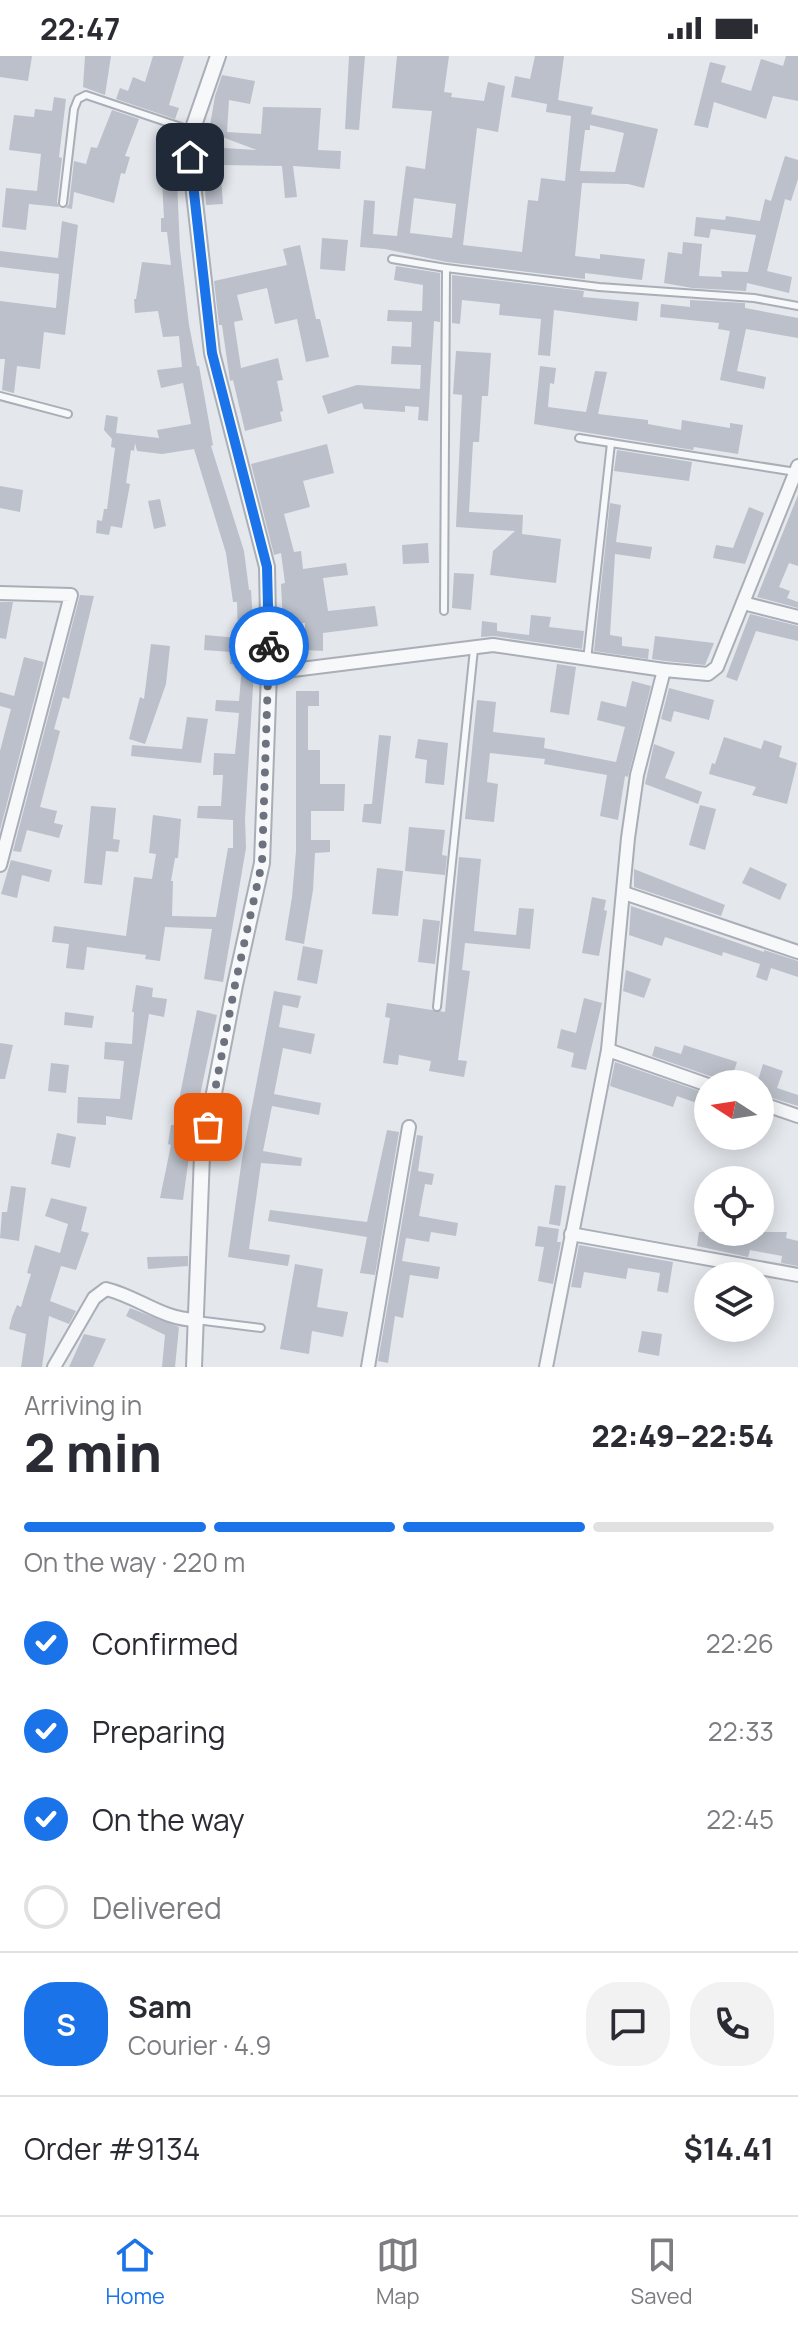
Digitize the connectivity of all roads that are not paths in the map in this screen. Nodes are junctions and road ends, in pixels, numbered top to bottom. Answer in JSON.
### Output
{"nodes":[{"id":1,"x":218,"y":56,"type":"edge"},
{"id":2,"x":192,"y":131,"type":"junction"},
{"id":3,"x":63,"y":203,"type":"dead end"},
{"id":4,"x":392,"y":259,"type":"dead end"},
{"id":5,"x":446,"y":268,"type":"junction"},
{"id":6,"x":798,"y":306,"type":"edge"},
{"id":7,"x":0,"y":396,"type":"edge"},
{"id":8,"x":68,"y":414,"type":"dead end"},
{"id":9,"x":579,"y":438,"type":"dead end"},
{"id":10,"x":611,"y":443,"type":"junction"},
{"id":11,"x":796,"y":475,"type":"edge"},
{"id":12,"x":0,"y":593,"type":"edge"},
{"id":13,"x":743,"y":603,"type":"junction"},
{"id":14,"x":444,"y":611,"type":"dead end"},
{"id":15,"x":798,"y":617,"type":"edge"},
{"id":16,"x":474,"y":648,"type":"junction"},
{"id":17,"x":587,"y":660,"type":"junction"},
{"id":18,"x":664,"y":670,"type":"junction"},
{"id":19,"x":269,"y":673,"type":"junction"},
{"id":20,"x":0,"y":865,"type":"edge"},
{"id":21,"x":624,"y":893,"type":"junction"},
{"id":22,"x":798,"y":952,"type":"edge"},
{"id":23,"x":437,"y":1007,"type":"dead end"},
{"id":24,"x":608,"y":1050,"type":"junction"},
{"id":25,"x":694,"y":1080,"type":"edge"},
{"id":26,"x":774,"y":1108,"type":"edge"},
{"id":27,"x":798,"y":1116,"type":"edge"},
{"id":28,"x":409,"y":1127,"type":"dead end"},
{"id":29,"x":571,"y":1234,"type":"junction"},
{"id":30,"x":798,"y":1275,"type":"edge"},
{"id":31,"x":196,"y":1320,"type":"junction"},
{"id":32,"x":261,"y":1328,"type":"dead end"},
{"id":33,"x":54,"y":1367,"type":"edge"},
{"id":34,"x":194,"y":1367,"type":"edge"},
{"id":35,"x":368,"y":1367,"type":"edge"},
{"id":36,"x":546,"y":1367,"type":"edge"}],
"edges":[{"from":1,"to":2,"type":"street"},
{"from":2,"to":3,"type":"lane"},
{"from":2,"to":19,"type":"street"},
{"from":4,"to":5,"type":"lane"},
{"from":5,"to":6,"type":"lane"},
{"from":5,"to":14,"type":"lane"},
{"from":7,"to":8,"type":"lane"},
{"from":9,"to":10,"type":"lane"},
{"from":10,"to":11,"type":"lane"},
{"from":10,"to":17,"type":"lane"},
{"from":11,"to":13,"type":"street"},
{"from":12,"to":20,"type":"street"},
{"from":13,"to":15,"type":"street"},
{"from":13,"to":18,"type":"street"},
{"from":16,"to":17,"type":"street"},
{"from":16,"to":19,"type":"street"},
{"from":16,"to":23,"type":"lane"},
{"from":17,"to":18,"type":"street"},
{"from":18,"to":21,"type":"street"},
{"from":19,"to":31,"type":"street"},
{"from":21,"to":22,"type":"street"},
{"from":21,"to":24,"type":"street"},
{"from":24,"to":25,"type":"street"},
{"from":24,"to":29,"type":"street"},
{"from":26,"to":27,"type":"street"},
{"from":28,"to":35,"type":"street"},
{"from":29,"to":30,"type":"street"},
{"from":29,"to":36,"type":"street"},
{"from":31,"to":32,"type":"lane"},
{"from":31,"to":33,"type":"street"},
{"from":31,"to":34,"type":"street"}]}
